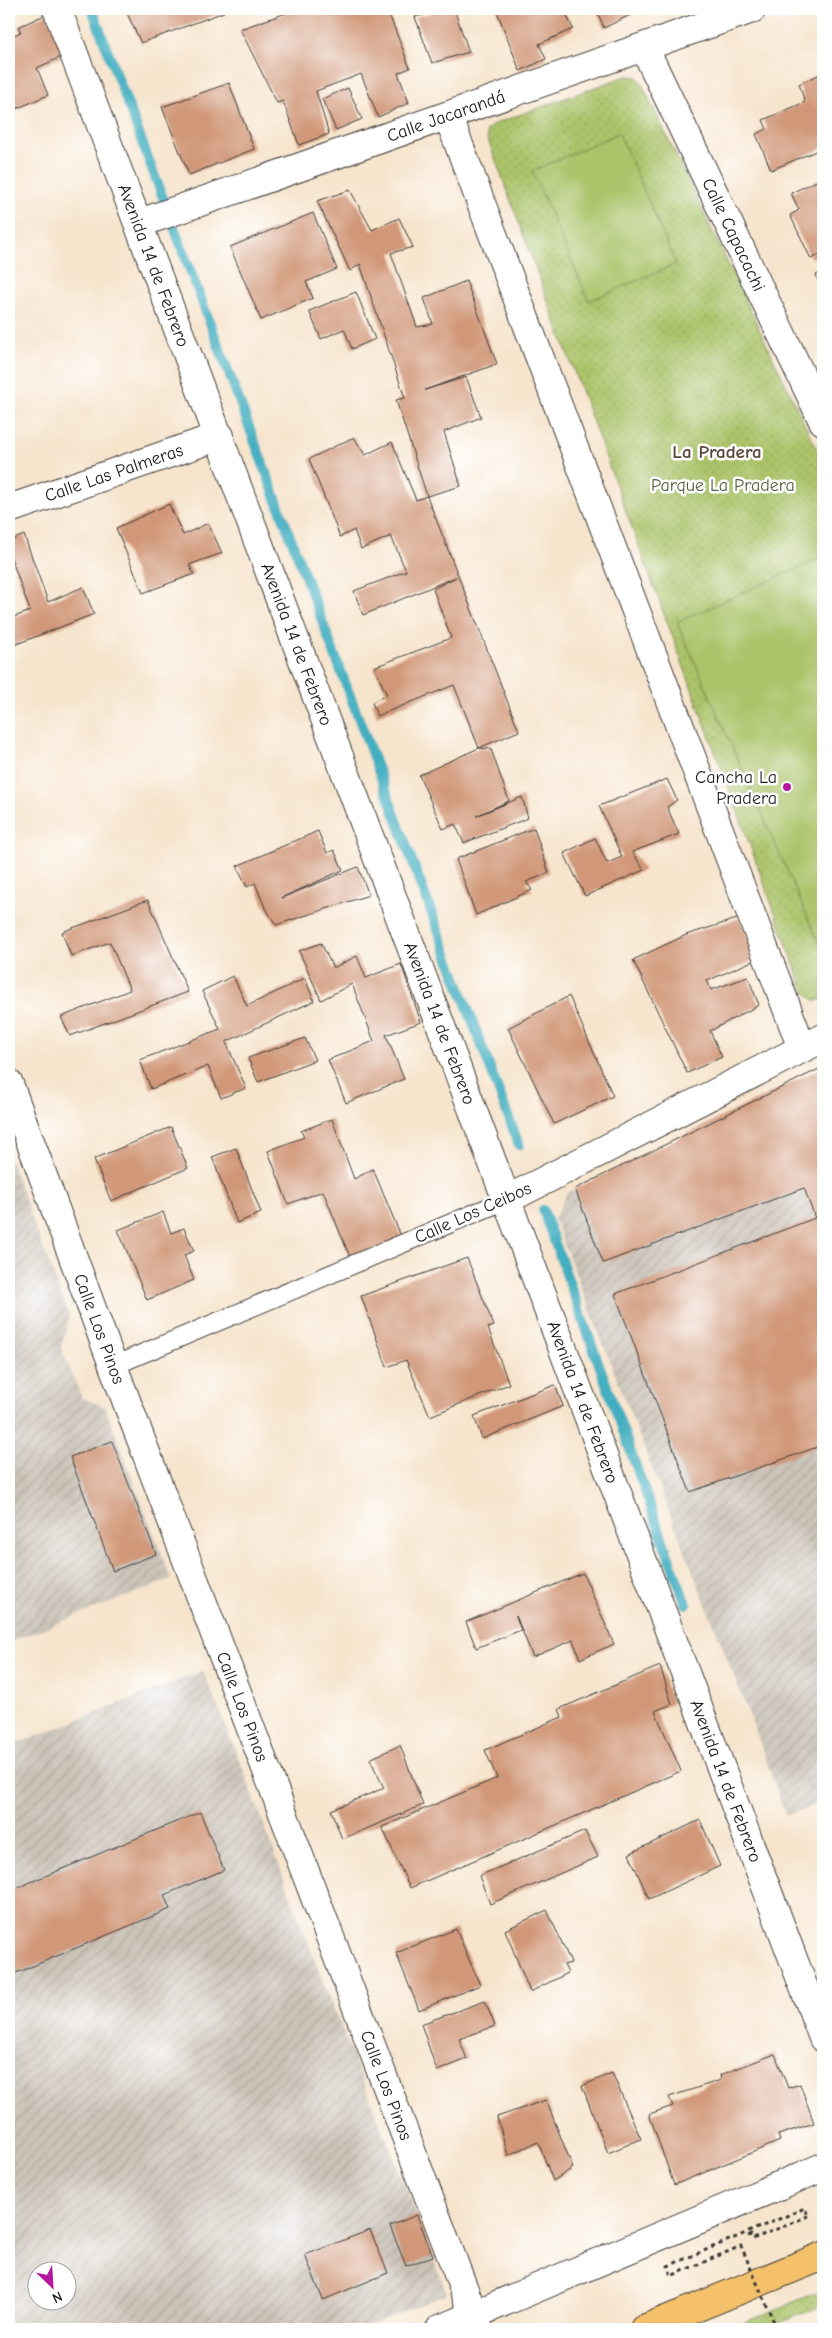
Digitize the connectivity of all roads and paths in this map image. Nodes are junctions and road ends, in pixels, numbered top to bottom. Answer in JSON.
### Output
{"nodes":[{"id":1,"x":57,"y":9,"type":"edge"},
{"id":2,"x":752,"y":9,"type":"edge"},
{"id":3,"x":644,"y":47,"type":"junction"},
{"id":4,"x":448,"y":116,"type":"junction"},
{"id":5,"x":140,"y":223,"type":"junction"},
{"id":6,"x":823,"y":421,"type":"edge"},
{"id":7,"x":220,"y":436,"type":"junction"},
{"id":8,"x":9,"y":509,"type":"edge"},
{"id":9,"x":813,"y":1043,"type":"edge"},
{"id":10,"x":9,"y":1084,"type":"edge"},
{"id":11,"x":508,"y":1199,"type":"junction"},
{"id":12,"x":113,"y":1366,"type":"junction"},
{"id":13,"x":823,"y":2038,"type":"edge"},
{"id":14,"x":823,"y":2167,"type":"edge"},
{"id":15,"x":753,"y":2239,"type":"dead end"},
{"id":16,"x":823,"y":2256,"type":"edge"},
{"id":17,"x":477,"y":2322,"type":"edge"},
{"id":18,"x":440,"y":2329,"type":"edge"},
{"id":19,"x":644,"y":2329,"type":"edge"},
{"id":20,"x":777,"y":2329,"type":"edge"}],
"edges":[{"from":1,"to":5,"type":"street","name":"Avenida 14 de Febrero"},
{"from":2,"to":3,"type":"street","name":"Calle Jacarandá"},
{"from":3,"to":4,"type":"street","name":"Calle Jacarandá"},
{"from":3,"to":6,"type":"street","name":"Calle Capacachi"},
{"from":4,"to":5,"type":"street","name":"Calle Jacarandá"},
{"from":4,"to":9,"type":"street"},
{"from":5,"to":7,"type":"street","name":"Avenida 14 de Febrero"},
{"from":7,"to":8,"type":"street","name":"Calle Las Palmeras"},
{"from":7,"to":11,"type":"street","name":"Avenida 14 de Febrero"},
{"from":9,"to":11,"type":"street","name":"Calle Los Ceibos"},
{"from":10,"to":12,"type":"street","name":"Calle Los Pinos"},
{"from":11,"to":12,"type":"lane","name":"Calle Los Ceibos"},
{"from":11,"to":13,"type":"street","name":"Avenida 14 de Febrero"},
{"from":12,"to":17,"type":"street","name":"Calle Los Pinos"},
{"from":14,"to":17,"type":"street"},
{"from":15,"to":20,"type":"path","bridge":true},
{"from":16,"to":19,"type":"highway"},
{"from":17,"to":18,"type":"street"}]}
